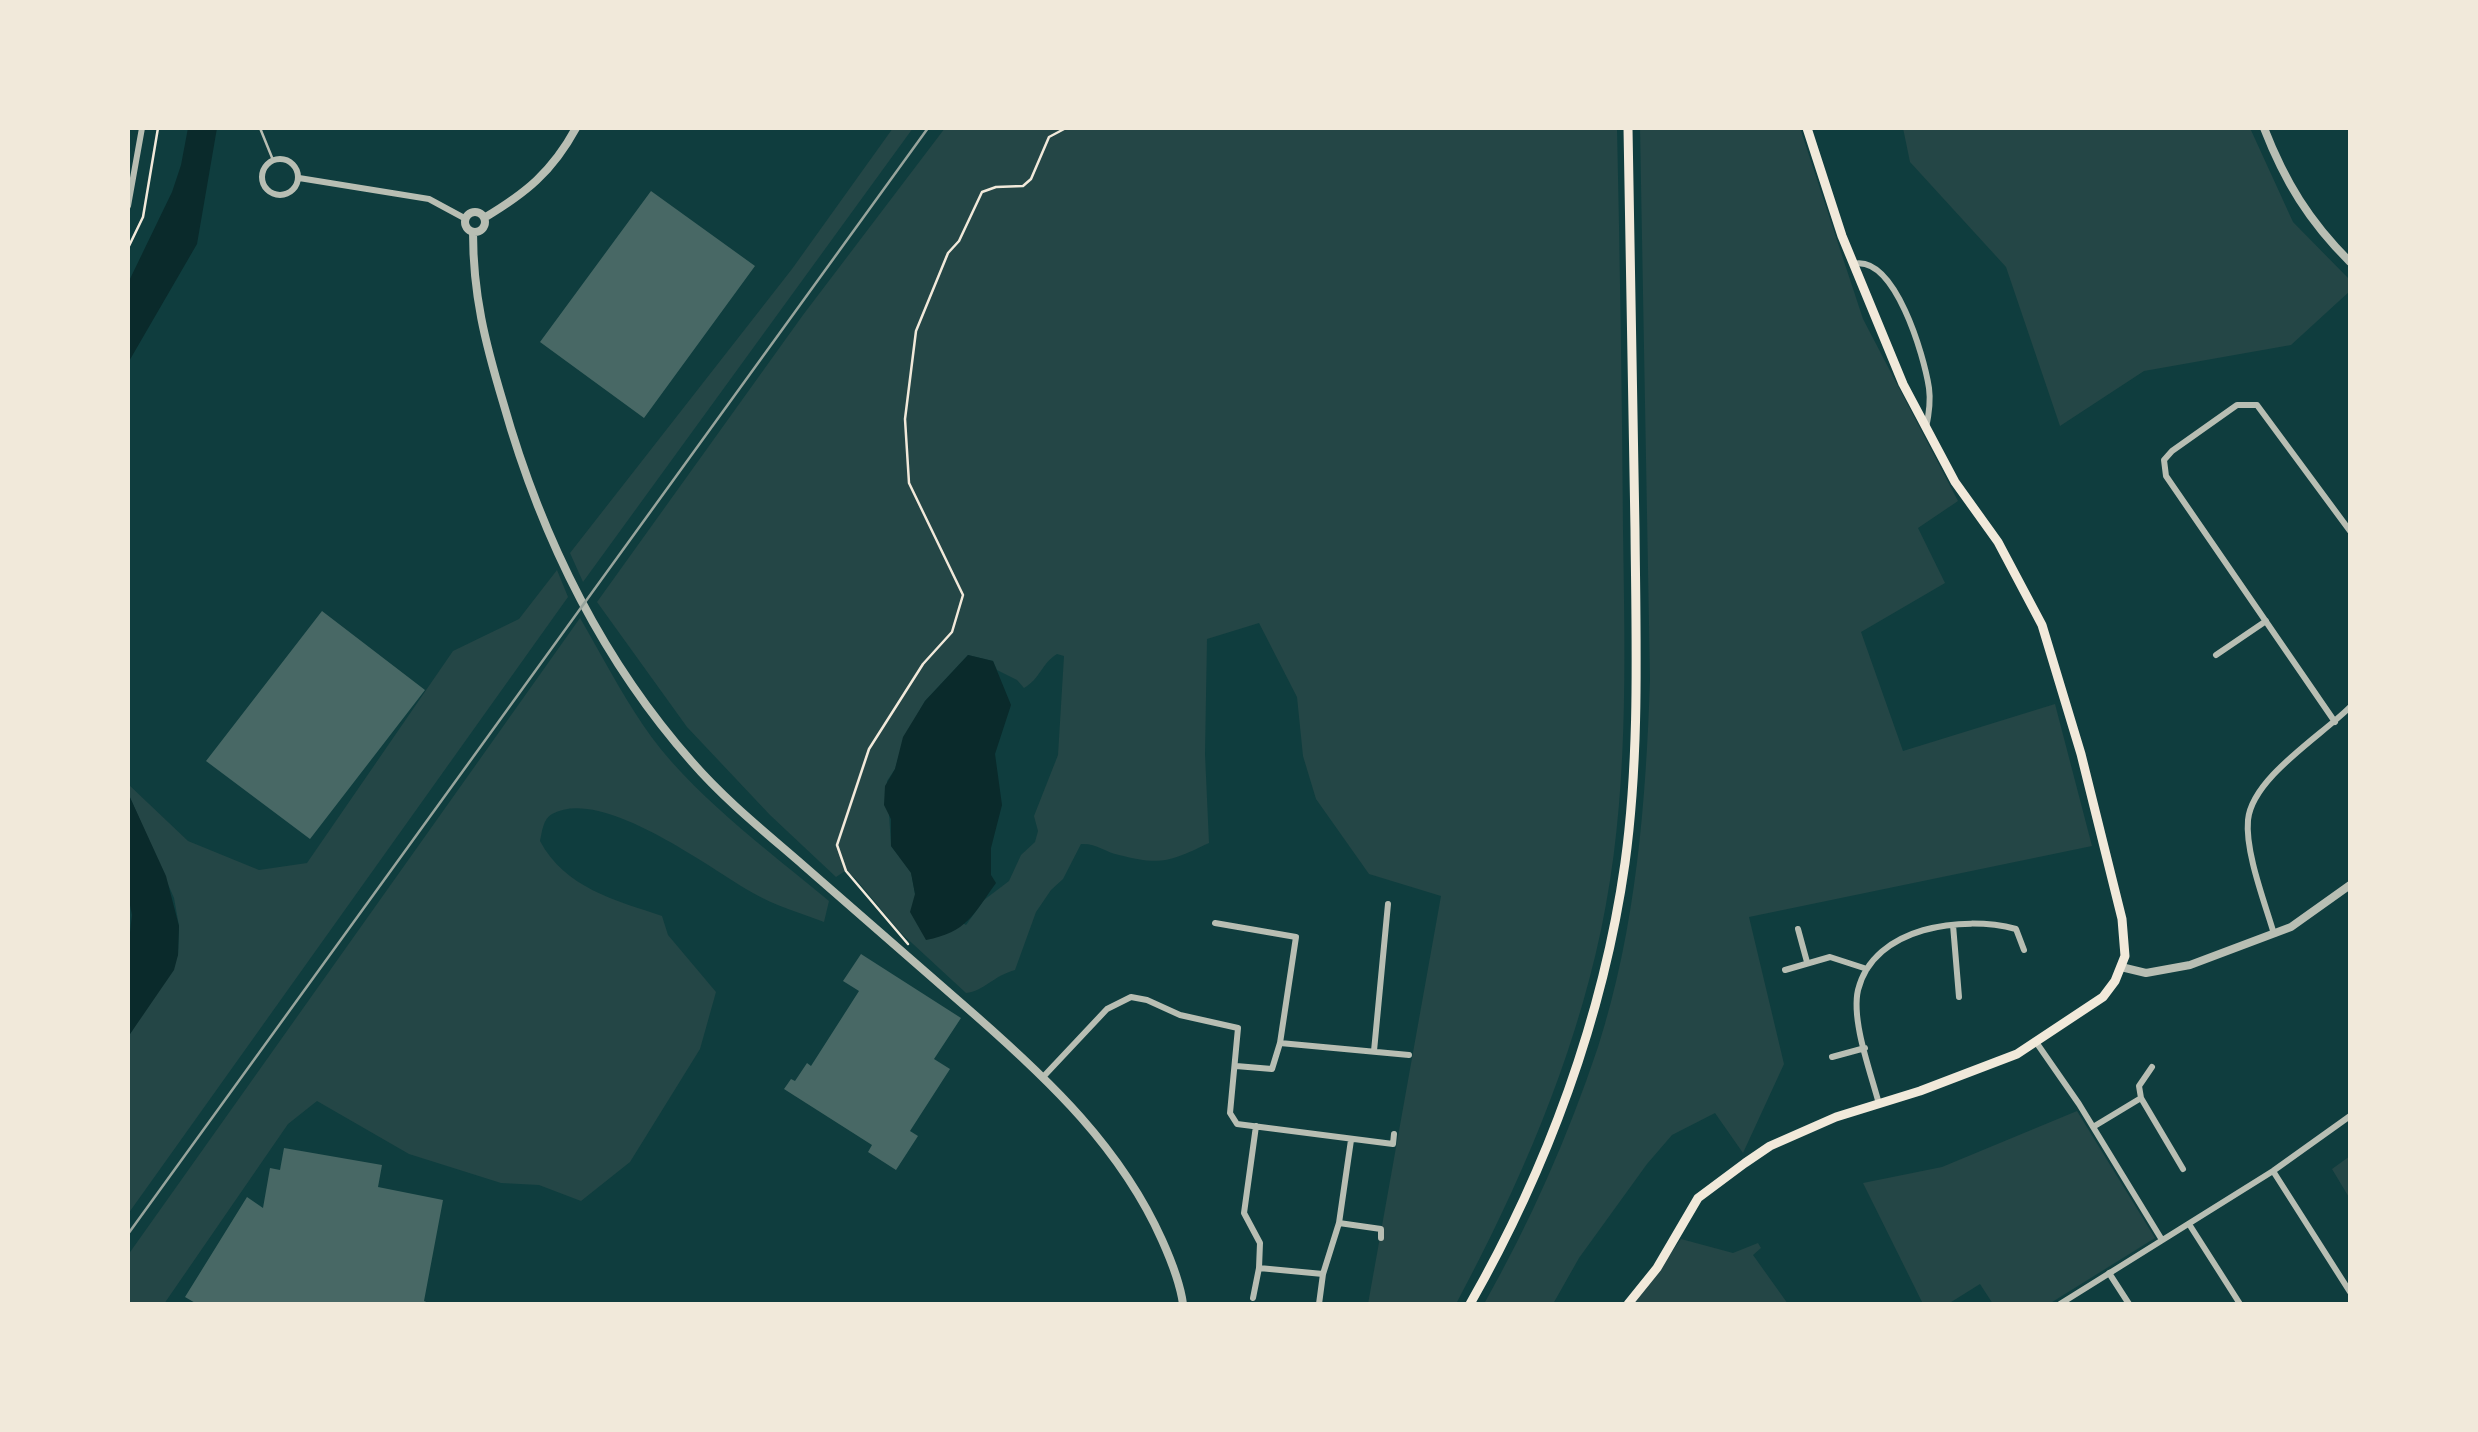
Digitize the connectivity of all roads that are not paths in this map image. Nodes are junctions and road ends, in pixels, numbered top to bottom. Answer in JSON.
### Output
{"nodes":[{"id":1,"x":142,"y":128,"type":"edge"},
{"id":2,"x":260,"y":128,"type":"edge"},
{"id":3,"x":576,"y":128,"type":"edge"},
{"id":4,"x":1628,"y":128,"type":"edge"},
{"id":5,"x":1807,"y":128,"type":"edge"},
{"id":6,"x":2264,"y":128,"type":"edge"},
{"id":7,"x":273,"y":160,"type":"junction"},
{"id":8,"x":298,"y":178,"type":"junction"},
{"id":9,"x":128,"y":206,"type":"edge"},
{"id":10,"x":484,"y":218,"type":"junction"},
{"id":11,"x":466,"y":219,"type":"junction"},
{"id":12,"x":473,"y":232,"type":"junction"},
{"id":13,"x":2350,"y":262,"type":"edge"},
{"id":14,"x":1853,"y":264,"type":"junction"},
{"id":15,"x":1926,"y":428,"type":"junction"},
{"id":16,"x":2349,"y":529,"type":"edge"},
{"id":17,"x":2266,"y":621,"type":"junction"},
{"id":18,"x":2216,"y":655,"type":"dead end"},
{"id":19,"x":2350,"y":707,"type":"edge"},
{"id":20,"x":2335,"y":722,"type":"junction"},
{"id":21,"x":2350,"y":885,"type":"edge"},
{"id":22,"x":1388,"y":904,"type":"dead end"},
{"id":23,"x":1216,"y":923,"type":"dead end"},
{"id":24,"x":1953,"y":925,"type":"junction"},
{"id":25,"x":1798,"y":929,"type":"dead end"},
{"id":26,"x":2274,"y":936,"type":"junction"},
{"id":27,"x":2024,"y":950,"type":"dead end"},
{"id":28,"x":1807,"y":962,"type":"junction"},
{"id":29,"x":2122,"y":966,"type":"junction"},
{"id":30,"x":1867,"y":969,"type":"junction"},
{"id":31,"x":1785,"y":970,"type":"dead end"},
{"id":32,"x":1960,"y":997,"type":"dead end"},
{"id":33,"x":2036,"y":1042,"type":"junction"},
{"id":34,"x":1280,"y":1044,"type":"junction"},
{"id":35,"x":1865,"y":1048,"type":"junction"},
{"id":36,"x":1374,"y":1051,"type":"junction"},
{"id":37,"x":1409,"y":1055,"type":"dead end"},
{"id":38,"x":1832,"y":1057,"type":"dead end"},
{"id":39,"x":1236,"y":1066,"type":"junction"},
{"id":40,"x":2152,"y":1068,"type":"dead end"},
{"id":41,"x":1044,"y":1076,"type":"junction"},
{"id":42,"x":2141,"y":1098,"type":"junction"},
{"id":43,"x":1879,"y":1104,"type":"junction"},
{"id":44,"x":2350,"y":1116,"type":"edge"},
{"id":45,"x":1256,"y":1126,"type":"junction"},
{"id":46,"x":2093,"y":1127,"type":"junction"},
{"id":47,"x":1394,"y":1134,"type":"dead end"},
{"id":48,"x":1351,"y":1140,"type":"junction"},
{"id":49,"x":2183,"y":1169,"type":"dead end"},
{"id":50,"x":2273,"y":1171,"type":"junction"},
{"id":51,"x":1339,"y":1223,"type":"junction"},
{"id":52,"x":2188,"y":1224,"type":"junction"},
{"id":53,"x":1381,"y":1238,"type":"dead end"},
{"id":54,"x":2162,"y":1240,"type":"junction"},
{"id":55,"x":1260,"y":1268,"type":"junction"},
{"id":56,"x":2108,"y":1273,"type":"junction"},
{"id":57,"x":1323,"y":1274,"type":"junction"},
{"id":58,"x":2350,"y":1292,"type":"edge"},
{"id":59,"x":1252,"y":1298,"type":"dead end"},
{"id":60,"x":1183,"y":1304,"type":"edge"},
{"id":61,"x":1319,"y":1304,"type":"edge"},
{"id":62,"x":1470,"y":1304,"type":"edge"},
{"id":63,"x":1628,"y":1304,"type":"edge"},
{"id":64,"x":2060,"y":1304,"type":"edge"},
{"id":65,"x":2129,"y":1304,"type":"edge"},
{"id":66,"x":2240,"y":1304,"type":"edge"}],
"edges":[{"from":1,"to":9,"type":"street"},
{"from":2,"to":7,"type":"lane"},
{"from":3,"to":10,"type":"street"},
{"from":4,"to":62,"type":"main road"},
{"from":5,"to":14,"type":"main road"},
{"from":6,"to":13,"type":"street"},
{"from":7,"to":8,"type":"street"},
{"from":7,"to":8,"type":"street"},
{"from":8,"to":11,"type":"street"},
{"from":10,"to":11,"type":"street"},
{"from":10,"to":12,"type":"street"},
{"from":11,"to":12,"type":"street"},
{"from":12,"to":41,"type":"street"},
{"from":14,"to":15,"type":"main road"},
{"from":14,"to":15,"type":"street"},
{"from":15,"to":29,"type":"main road"},
{"from":16,"to":17,"type":"street"},
{"from":17,"to":18,"type":"street"},
{"from":17,"to":20,"type":"street"},
{"from":19,"to":20,"type":"street"},
{"from":20,"to":26,"type":"street"},
{"from":21,"to":26,"type":"street"},
{"from":22,"to":36,"type":"street"},
{"from":23,"to":34,"type":"street"},
{"from":24,"to":27,"type":"street"},
{"from":24,"to":30,"type":"street"},
{"from":24,"to":32,"type":"street"},
{"from":25,"to":28,"type":"street"},
{"from":26,"to":29,"type":"street"},
{"from":28,"to":30,"type":"street"},
{"from":28,"to":31,"type":"street"},
{"from":29,"to":33,"type":"main road"},
{"from":30,"to":35,"type":"street"},
{"from":33,"to":43,"type":"main road"},
{"from":33,"to":46,"type":"street"},
{"from":34,"to":36,"type":"street"},
{"from":34,"to":39,"type":"street"},
{"from":35,"to":38,"type":"street"},
{"from":35,"to":43,"type":"street"},
{"from":36,"to":37,"type":"street"},
{"from":39,"to":41,"type":"street"},
{"from":39,"to":45,"type":"street"},
{"from":40,"to":42,"type":"street"},
{"from":41,"to":60,"type":"street"},
{"from":42,"to":46,"type":"street"},
{"from":42,"to":49,"type":"street"},
{"from":43,"to":63,"type":"main road"},
{"from":44,"to":50,"type":"street"},
{"from":45,"to":48,"type":"street"},
{"from":45,"to":55,"type":"street"},
{"from":46,"to":54,"type":"street"},
{"from":47,"to":48,"type":"street"},
{"from":48,"to":51,"type":"street"},
{"from":50,"to":52,"type":"street"},
{"from":50,"to":58,"type":"street"},
{"from":51,"to":53,"type":"street"},
{"from":51,"to":57,"type":"street"},
{"from":52,"to":54,"type":"street"},
{"from":52,"to":66,"type":"street"},
{"from":54,"to":56,"type":"street"},
{"from":55,"to":57,"type":"street"},
{"from":55,"to":59,"type":"street"},
{"from":56,"to":64,"type":"street"},
{"from":56,"to":65,"type":"street"},
{"from":57,"to":61,"type":"street"}]}
